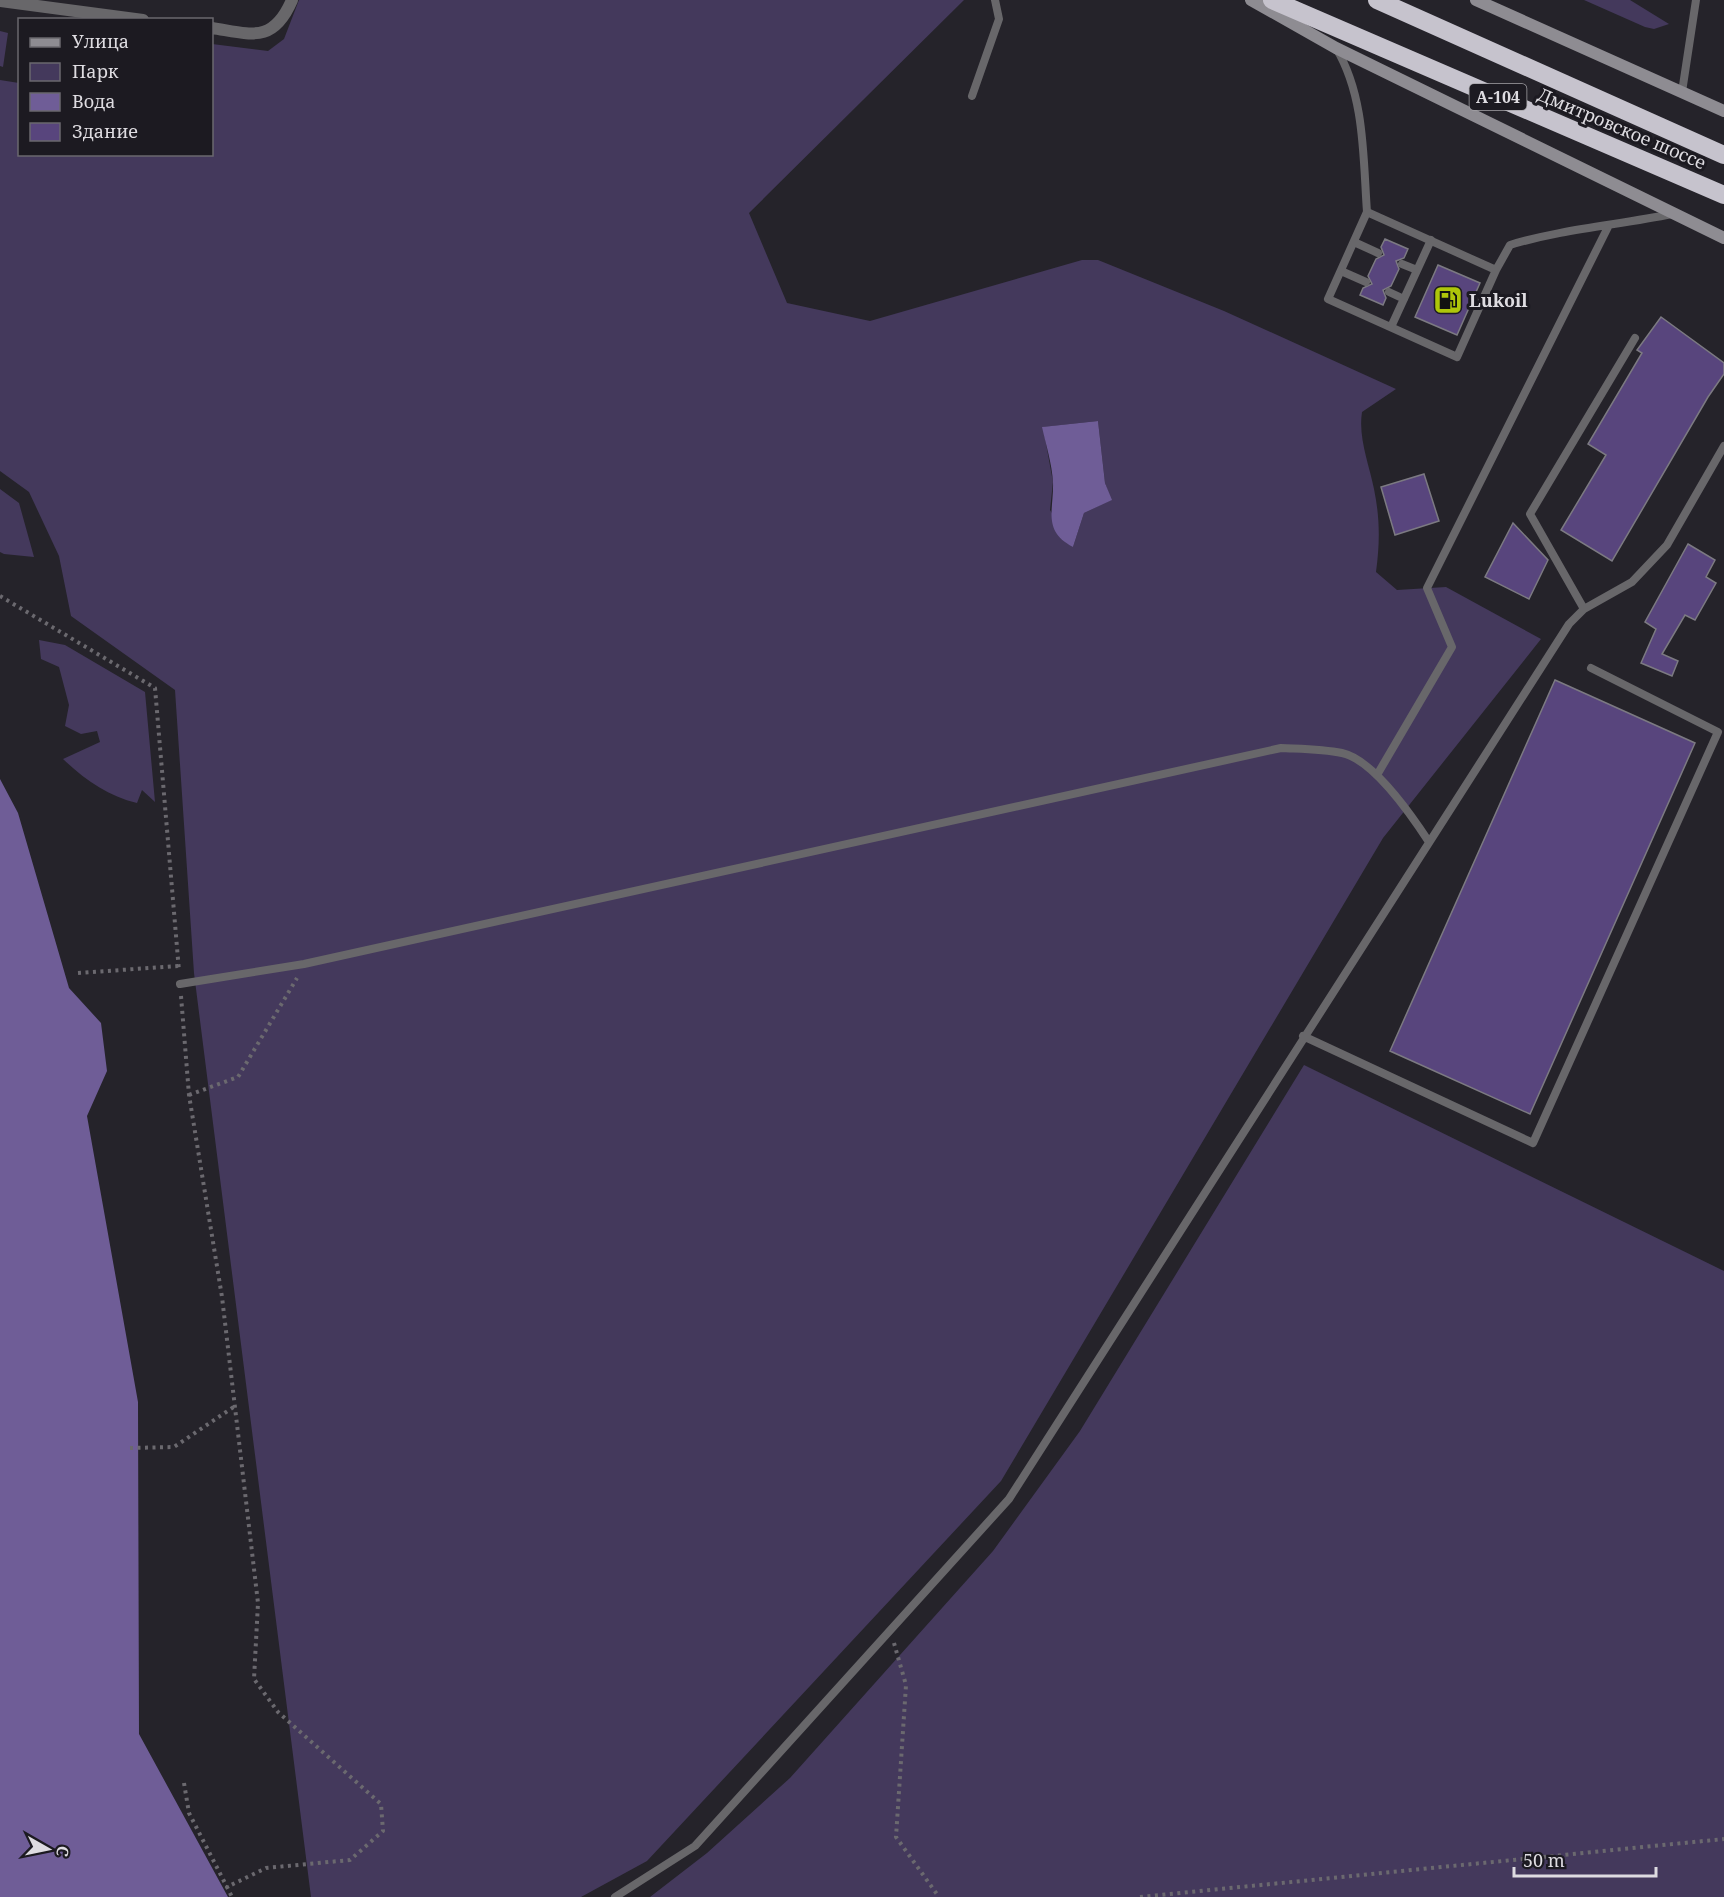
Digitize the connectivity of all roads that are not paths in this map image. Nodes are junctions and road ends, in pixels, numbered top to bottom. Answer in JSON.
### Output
{"nodes":[{"id":1,"x":292,"y":0,"type":"edge"},
{"id":2,"x":995,"y":0,"type":"edge"},
{"id":3,"x":1251,"y":0,"type":"edge"},
{"id":4,"x":1272,"y":0,"type":"edge"},
{"id":5,"x":1377,"y":0,"type":"edge"},
{"id":6,"x":1476,"y":0,"type":"edge"},
{"id":7,"x":1696,"y":0,"type":"edge"},
{"id":8,"x":0,"y":1,"type":"edge"},
{"id":9,"x":128,"y":18,"type":"edge"},
{"id":10,"x":213,"y":28,"type":"edge"},
{"id":11,"x":1336,"y":48,"type":"junction"},
{"id":12,"x":1682,"y":92,"type":"junction"},
{"id":13,"x":972,"y":96,"type":"dead end"},
{"id":14,"x":1724,"y":111,"type":"edge"},
{"id":15,"x":1724,"y":155,"type":"edge"},
{"id":16,"x":1724,"y":195,"type":"edge"},
{"id":17,"x":1367,"y":212,"type":"junction"},
{"id":18,"x":1672,"y":214,"type":"junction"},
{"id":19,"x":1608,"y":227,"type":"junction"},
{"id":20,"x":1724,"y":238,"type":"edge"},
{"id":21,"x":1431,"y":240,"type":"junction"},
{"id":22,"x":1354,"y":242,"type":"junction"},
{"id":23,"x":1378,"y":253,"type":"dead end"},
{"id":24,"x":1401,"y":264,"type":"dead end"},
{"id":25,"x":1417,"y":270,"type":"junction"},
{"id":26,"x":1496,"y":270,"type":"junction"},
{"id":27,"x":1341,"y":271,"type":"junction"},
{"id":28,"x":1366,"y":282,"type":"dead end"},
{"id":29,"x":1389,"y":292,"type":"dead end"},
{"id":30,"x":1404,"y":299,"type":"junction"},
{"id":31,"x":1391,"y":327,"type":"junction"},
{"id":32,"x":1635,"y":338,"type":"dead end"},
{"id":33,"x":1724,"y":446,"type":"edge"},
{"id":34,"x":1584,"y":609,"type":"junction"},
{"id":35,"x":1591,"y":668,"type":"dead end"},
{"id":36,"x":1377,"y":775,"type":"junction"},
{"id":37,"x":1429,"y":842,"type":"junction"},
{"id":38,"x":180,"y":984,"type":"road end"},
{"id":39,"x":1304,"y":1036,"type":"junction"},
{"id":40,"x":615,"y":1897,"type":"edge"}],
"edges":[{"from":1,"to":10,"type":"street"},
{"from":2,"to":13,"type":"lane"},
{"from":3,"to":11,"type":"main road"},
{"from":4,"to":16,"type":"highway","name":"Дмитровское шоссе","number":"А-104"},
{"from":5,"to":15,"type":"highway","name":"Дмитровское шоссе","number":"А-104"},
{"from":6,"to":12,"type":"main road"},
{"from":7,"to":12,"type":"lane"},
{"from":8,"to":9,"type":"street"},
{"from":11,"to":17,"type":"lane"},
{"from":11,"to":18,"type":"main road"},
{"from":12,"to":14,"type":"main road"},
{"from":17,"to":21,"type":"lane"},
{"from":17,"to":22,"type":"lane"},
{"from":18,"to":19,"type":"lane"},
{"from":18,"to":20,"type":"main road"},
{"from":19,"to":26,"type":"lane"},
{"from":19,"to":36,"type":"lane"},
{"from":21,"to":25,"type":"lane"},
{"from":21,"to":26,"type":"lane"},
{"from":22,"to":23,"type":"lane"},
{"from":22,"to":27,"type":"lane"},
{"from":24,"to":25,"type":"lane"},
{"from":25,"to":30,"type":"lane"},
{"from":26,"to":31,"type":"lane"},
{"from":27,"to":28,"type":"lane"},
{"from":27,"to":31,"type":"lane"},
{"from":29,"to":30,"type":"lane"},
{"from":30,"to":31,"type":"lane"},
{"from":32,"to":34,"type":"lane"},
{"from":33,"to":34,"type":"lane"},
{"from":34,"to":37,"type":"lane"},
{"from":35,"to":39,"type":"lane"},
{"from":36,"to":37,"type":"lane"},
{"from":36,"to":38,"type":"lane"},
{"from":37,"to":39,"type":"lane"},
{"from":39,"to":40,"type":"lane"}]}
